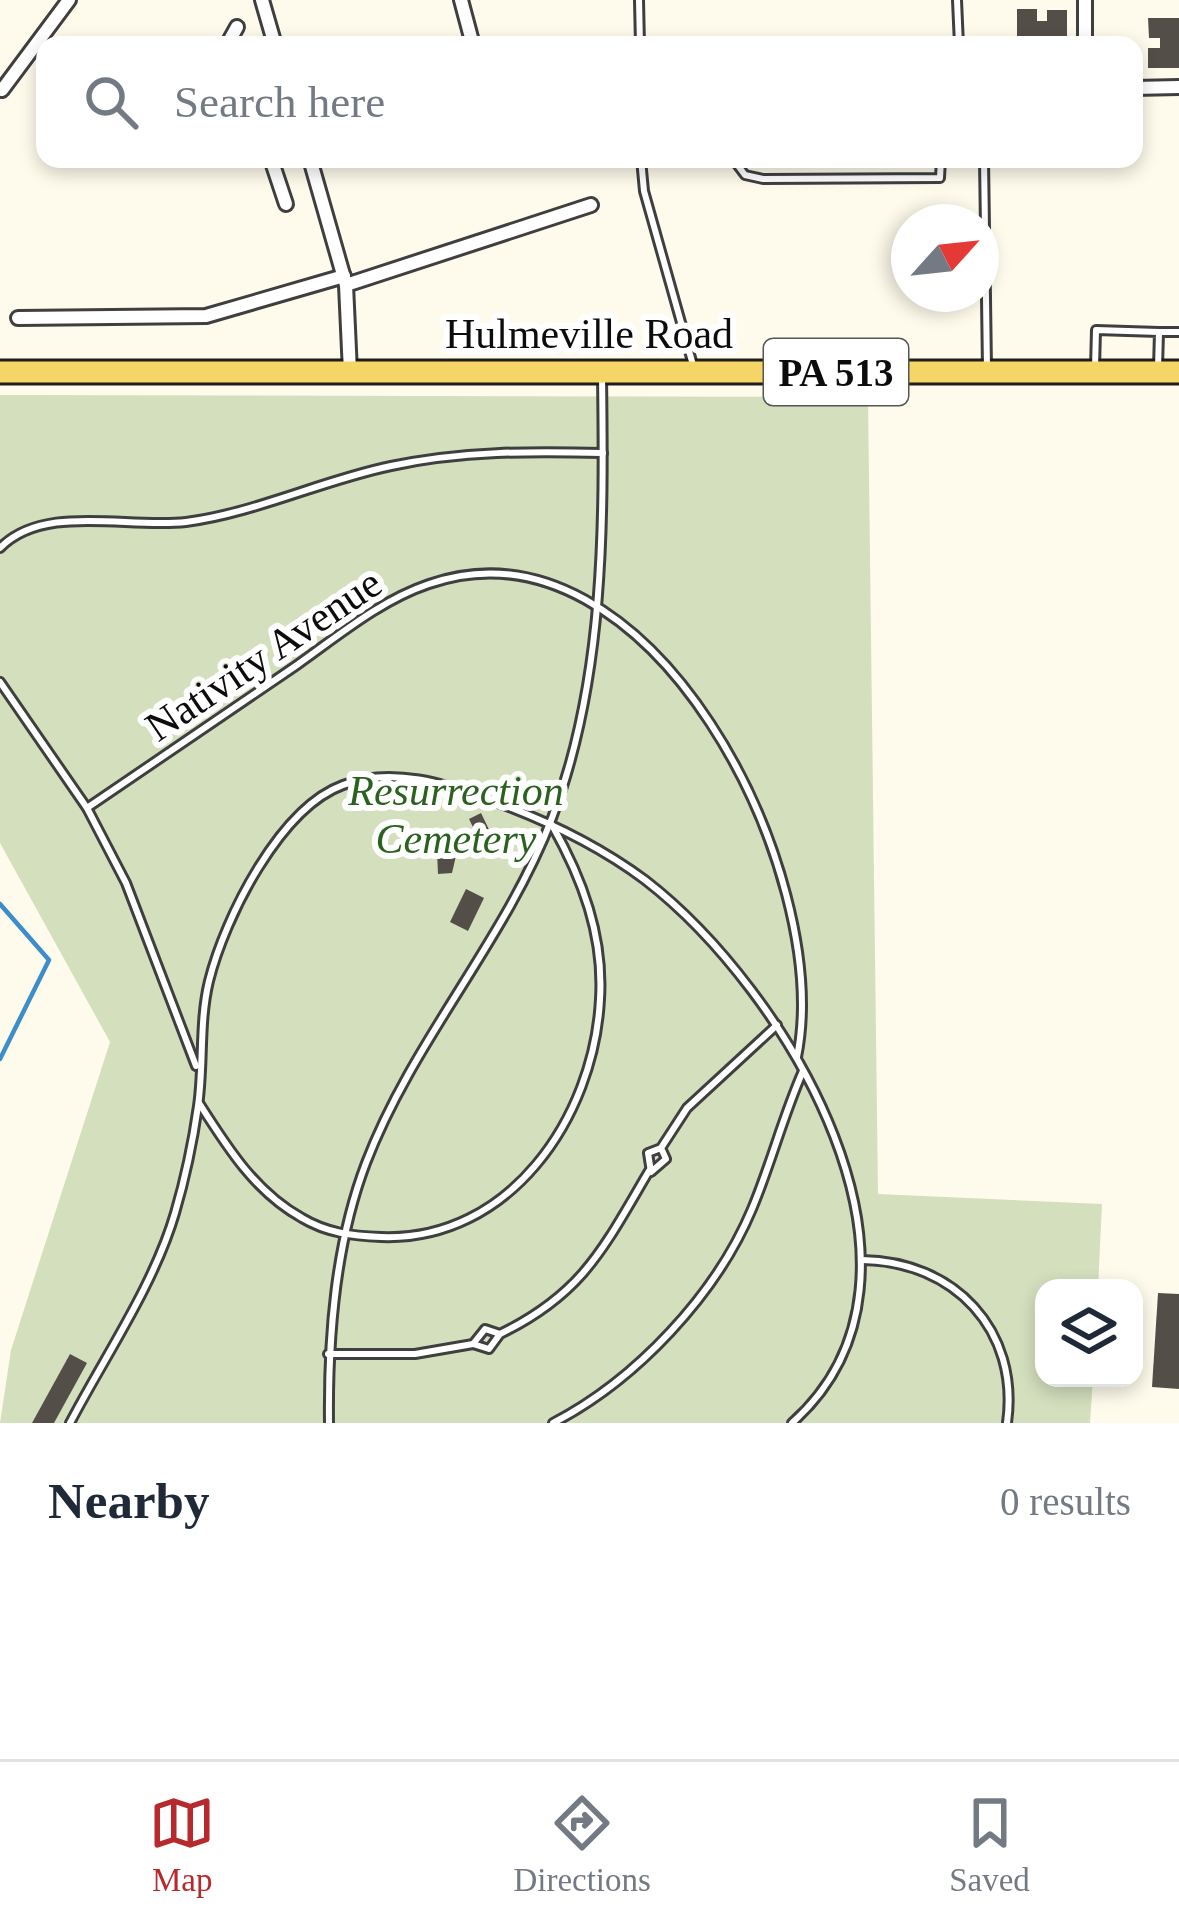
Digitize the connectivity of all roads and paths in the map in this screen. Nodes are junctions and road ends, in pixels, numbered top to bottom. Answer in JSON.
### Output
{"nodes":[{"id":1,"x":69,"y":0,"type":"edge"},
{"id":2,"x":262,"y":0,"type":"edge"},
{"id":3,"x":460,"y":0,"type":"edge"},
{"id":4,"x":639,"y":0,"type":"edge"},
{"id":5,"x":957,"y":0,"type":"edge"},
{"id":6,"x":1085,"y":0,"type":"edge"},
{"id":7,"x":237,"y":27,"type":"dead end"},
{"id":8,"x":42,"y":36,"type":"edge"},
{"id":9,"x":232,"y":36,"type":"edge"},
{"id":10,"x":272,"y":36,"type":"edge"},
{"id":11,"x":470,"y":36,"type":"edge"},
{"id":12,"x":640,"y":36,"type":"edge"},
{"id":13,"x":959,"y":36,"type":"edge"},
{"id":14,"x":1085,"y":36,"type":"edge"},
{"id":15,"x":36,"y":44,"type":"edge"},
{"id":16,"x":1179,"y":87,"type":"edge"},
{"id":17,"x":1143,"y":88,"type":"edge"},
{"id":18,"x":2,"y":90,"type":"edge"},
{"id":19,"x":274,"y":168,"type":"edge"},
{"id":20,"x":313,"y":168,"type":"edge"},
{"id":21,"x":643,"y":168,"type":"edge"},
{"id":22,"x":740,"y":168,"type":"edge"},
{"id":23,"x":941,"y":168,"type":"edge"},
{"id":24,"x":984,"y":168,"type":"edge"},
{"id":25,"x":286,"y":204,"type":"dead end"},
{"id":26,"x":591,"y":205,"type":"dead end"},
{"id":27,"x":345,"y":280,"type":"junction"},
{"id":28,"x":18,"y":318,"type":"dead end"},
{"id":29,"x":1159,"y":332,"type":"junction"},
{"id":30,"x":1179,"y":332,"type":"edge"},
{"id":31,"x":0,"y":372,"type":"edge"},
{"id":32,"x":350,"y":372,"type":"junction"},
{"id":33,"x":602,"y":372,"type":"junction"},
{"id":34,"x":695,"y":372,"type":"junction"},
{"id":35,"x":987,"y":372,"type":"junction"},
{"id":36,"x":1095,"y":372,"type":"junction"},
{"id":37,"x":1168,"y":372,"type":"edge"},
{"id":38,"x":603,"y":453,"type":"junction"},
{"id":39,"x":0,"y":548,"type":"edge"},
{"id":40,"x":597,"y":609,"type":"junction"},
{"id":41,"x":0,"y":682,"type":"edge"},
{"id":42,"x":87,"y":808,"type":"junction"},
{"id":43,"x":550,"y":822,"type":"junction"},
{"id":44,"x":777,"y":1024,"type":"junction"},
{"id":45,"x":796,"y":1058,"type":"junction"},
{"id":46,"x":198,"y":1070,"type":"junction"},
{"id":47,"x":803,"y":1071,"type":"junction"},
{"id":48,"x":199,"y":1103,"type":"junction"},
{"id":49,"x":661,"y":1148,"type":"junction"},
{"id":50,"x":649,"y":1171,"type":"junction"},
{"id":51,"x":345,"y":1236,"type":"junction"},
{"id":52,"x":862,"y":1260,"type":"junction"},
{"id":53,"x":500,"y":1334,"type":"junction"},
{"id":54,"x":472,"y":1344,"type":"junction"},
{"id":55,"x":328,"y":1354,"type":"junction"},
{"id":56,"x":70,"y":1423,"type":"edge"},
{"id":57,"x":329,"y":1423,"type":"edge"},
{"id":58,"x":553,"y":1423,"type":"edge"},
{"id":59,"x":792,"y":1423,"type":"edge"},
{"id":60,"x":1007,"y":1423,"type":"edge"}],
"edges":[{"from":1,"to":8,"type":"street"},
{"from":2,"to":10,"type":"street"},
{"from":3,"to":11,"type":"street"},
{"from":4,"to":12,"type":"lane"},
{"from":5,"to":13,"type":"lane"},
{"from":6,"to":14,"type":"street"},
{"from":7,"to":9,"type":"street"},
{"from":15,"to":18,"type":"street"},
{"from":16,"to":17,"type":"street"},
{"from":19,"to":25,"type":"street"},
{"from":20,"to":27,"type":"street"},
{"from":21,"to":34,"type":"lane"},
{"from":22,"to":23,"type":"lane"},
{"from":24,"to":35,"type":"lane"},
{"from":26,"to":27,"type":"street"},
{"from":27,"to":28,"type":"street"},
{"from":27,"to":32,"type":"street"},
{"from":29,"to":30,"type":"lane"},
{"from":29,"to":36,"type":"lane"},
{"from":29,"to":37,"type":"lane"},
{"from":31,"to":32,"type":"main road","name":"Hulmeville Road","number":"PA 513"},
{"from":32,"to":33,"type":"main road","name":"Hulmeville Road","number":"PA 513"},
{"from":33,"to":34,"type":"main road","name":"Hulmeville Road","number":"PA 513"},
{"from":33,"to":38,"type":"lane"},
{"from":34,"to":35,"type":"main road","name":"Hulmeville Road","number":"PA 513"},
{"from":35,"to":36,"type":"main road","name":"Hulmeville Road","number":"PA 513"},
{"from":36,"to":37,"type":"main road","name":"Hulmeville Road","number":"PA 513"},
{"from":38,"to":39,"type":"lane"},
{"from":38,"to":40,"type":"lane"},
{"from":40,"to":42,"type":"lane","name":"Nativity Avenue"},
{"from":40,"to":43,"type":"lane"},
{"from":40,"to":45,"type":"lane","name":"Nativity Avenue"},
{"from":41,"to":42,"type":"lane"},
{"from":42,"to":46,"type":"lane"},
{"from":43,"to":44,"type":"lane"},
{"from":43,"to":46,"type":"lane"},
{"from":43,"to":51,"type":"lane"},
{"from":43,"to":51,"type":"lane"},
{"from":44,"to":45,"type":"lane"},
{"from":44,"to":49,"type":"lane"},
{"from":45,"to":47,"type":"lane"},
{"from":46,"to":48,"type":"lane"},
{"from":47,"to":52,"type":"lane"},
{"from":47,"to":58,"type":"lane"},
{"from":48,"to":51,"type":"lane"},
{"from":48,"to":56,"type":"lane"},
{"from":49,"to":50,"type":"lane"},
{"from":49,"to":50,"type":"lane"},
{"from":50,"to":53,"type":"lane"},
{"from":51,"to":55,"type":"lane"},
{"from":52,"to":59,"type":"lane"},
{"from":52,"to":60,"type":"lane"},
{"from":53,"to":54,"type":"lane"},
{"from":53,"to":54,"type":"lane"},
{"from":54,"to":55,"type":"lane"},
{"from":55,"to":57,"type":"lane"}]}
